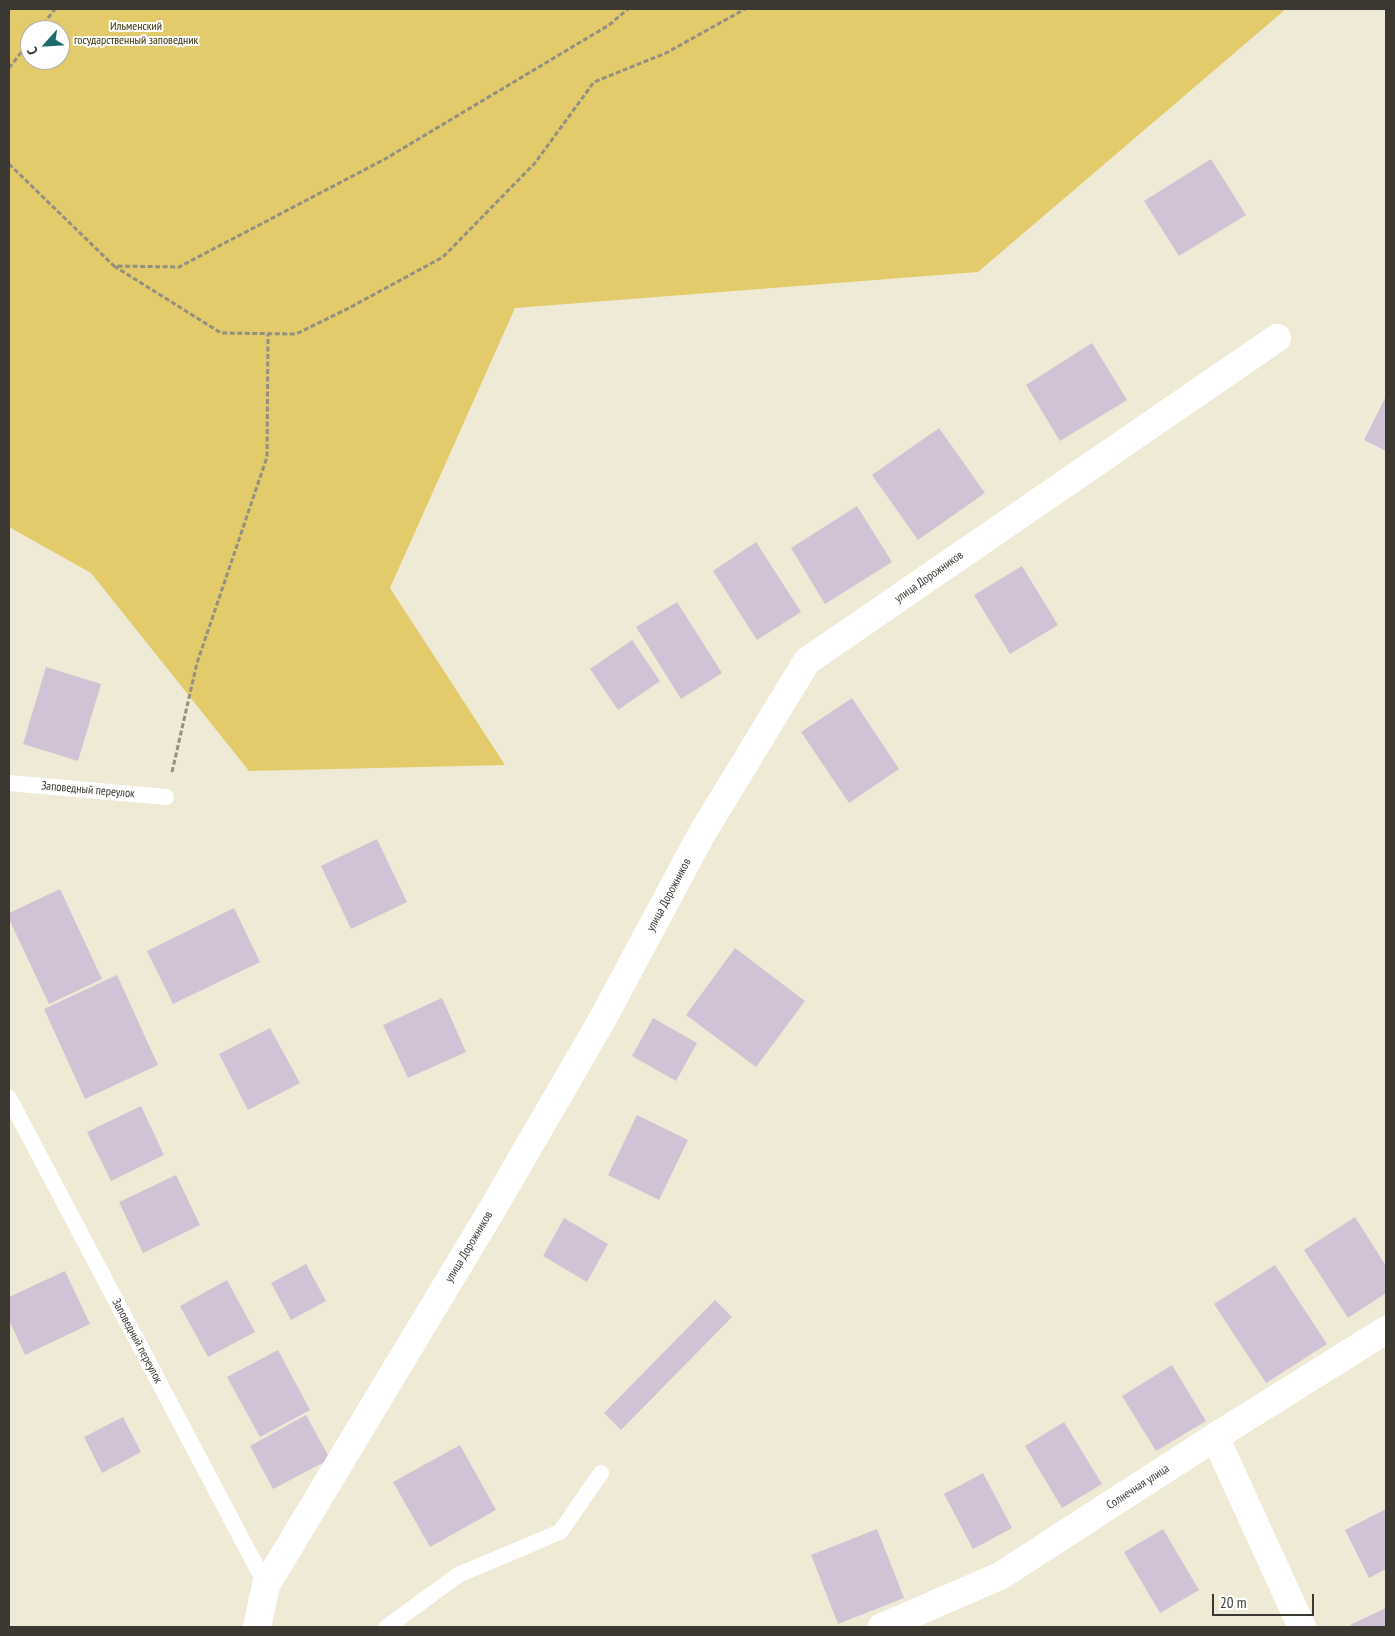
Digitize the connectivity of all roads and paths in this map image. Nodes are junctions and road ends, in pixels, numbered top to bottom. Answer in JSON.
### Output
{"nodes":[{"id":1,"x":55,"y":9,"type":"edge"},
{"id":2,"x":628,"y":9,"type":"edge"},
{"id":3,"x":745,"y":9,"type":"edge"},
{"id":4,"x":47,"y":20,"type":"edge"},
{"id":5,"x":20,"y":54,"type":"edge"},
{"id":6,"x":9,"y":68,"type":"edge"},
{"id":7,"x":9,"y":164,"type":"edge"},
{"id":8,"x":114,"y":266,"type":"junction"},
{"id":9,"x":268,"y":334,"type":"junction"},
{"id":10,"x":1277,"y":338,"type":"dead end"},
{"id":11,"x":9,"y":783,"type":"edge"},
{"id":12,"x":166,"y":797,"type":"joint"},
{"id":13,"x":9,"y":1098,"type":"edge"},
{"id":14,"x":1386,"y":1330,"type":"edge"},
{"id":15,"x":1215,"y":1437,"type":"junction"},
{"id":16,"x":602,"y":1474,"type":"dead end"},
{"id":17,"x":266,"y":1585,"type":"junction"},
{"id":18,"x":256,"y":1627,"type":"edge"},
{"id":19,"x":387,"y":1627,"type":"edge"},
{"id":20,"x":882,"y":1627,"type":"edge"},
{"id":21,"x":1302,"y":1627,"type":"edge"}],
"edges":[{"from":1,"to":4,"type":"path"},
{"from":2,"to":8,"type":"path"},
{"from":3,"to":9,"type":"path"},
{"from":5,"to":6,"type":"path"},
{"from":7,"to":8,"type":"path"},
{"from":8,"to":9,"type":"path"},
{"from":9,"to":12,"type":"path"},
{"from":10,"to":17,"type":"street","name":"улица Дорожников"},
{"from":11,"to":12,"type":"lane","name":"Заповедный переулок"},
{"from":13,"to":17,"type":"lane","name":"Заповедный переулок"},
{"from":14,"to":15,"type":"street","name":"Солнечная улица"},
{"from":15,"to":20,"type":"street","name":"Солнечная улица"},
{"from":15,"to":21,"type":"street"},
{"from":16,"to":19,"type":"lane"},
{"from":17,"to":18,"type":"street","name":"улица Дорожников"}]}
